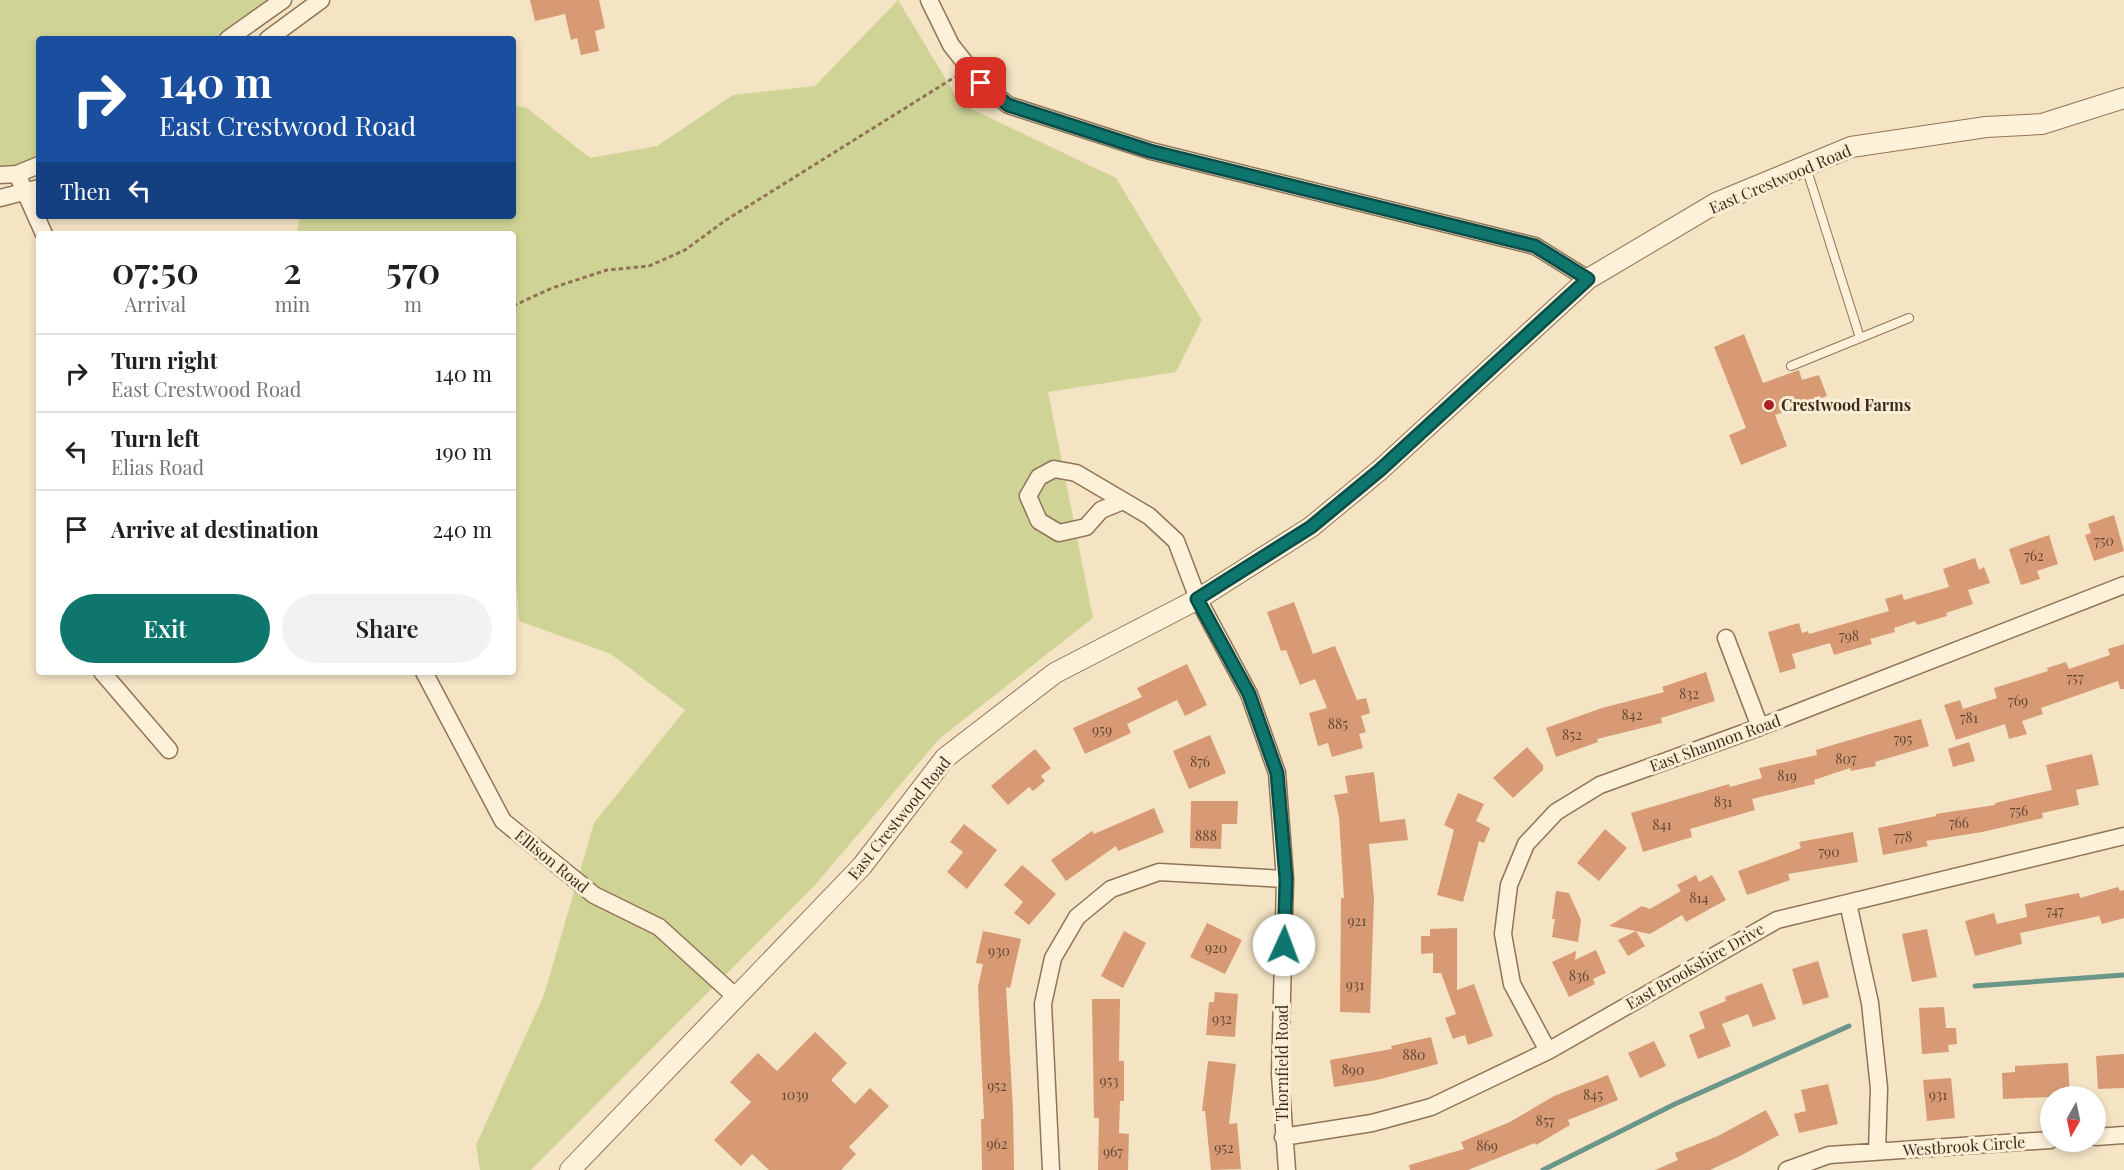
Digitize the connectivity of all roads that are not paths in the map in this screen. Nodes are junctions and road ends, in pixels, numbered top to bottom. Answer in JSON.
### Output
{"nodes":[{"id":1,"x":283,"y":0,"type":"edge"},
{"id":2,"x":321,"y":0,"type":"edge"},
{"id":3,"x":929,"y":0,"type":"edge"},
{"id":4,"x":232,"y":36,"type":"edge"},
{"id":5,"x":272,"y":36,"type":"edge"},
{"id":6,"x":2124,"y":98,"type":"edge"},
{"id":7,"x":36,"y":166,"type":"edge"},
{"id":8,"x":1806,"y":166,"type":"junction"},
{"id":9,"x":17,"y":174,"type":"junction"},
{"id":10,"x":0,"y":175,"type":"edge"},
{"id":11,"x":33,"y":190,"type":"edge"},
{"id":12,"x":0,"y":198,"type":"edge"},
{"id":13,"x":1588,"y":279,"type":"junction"},
{"id":14,"x":1909,"y":318,"type":"dead end"},
{"id":15,"x":1860,"y":338,"type":"junction"},
{"id":16,"x":1791,"y":366,"type":"dead end"},
{"id":17,"x":1123,"y":501,"type":"junction"},
{"id":18,"x":2124,"y":585,"type":"edge"},
{"id":19,"x":1197,"y":599,"type":"junction"},
{"id":20,"x":1726,"y":638,"type":"dead end"},
{"id":21,"x":105,"y":675,"type":"edge"},
{"id":22,"x":426,"y":675,"type":"edge"},
{"id":23,"x":1760,"y":727,"type":"junction"},
{"id":24,"x":169,"y":750,"type":"dead end"},
{"id":25,"x":2124,"y":836,"type":"edge"},
{"id":26,"x":1286,"y":879,"type":"junction"},
{"id":27,"x":1848,"y":903,"type":"junction"},
{"id":28,"x":736,"y":997,"type":"junction"},
{"id":29,"x":1548,"y":1051,"type":"junction"},
{"id":30,"x":2124,"y":1135,"type":"edge"},
{"id":31,"x":2106,"y":1136,"type":"edge"},
{"id":32,"x":1283,"y":1137,"type":"junction"},
{"id":33,"x":2040,"y":1141,"type":"edge"},
{"id":34,"x":1877,"y":1152,"type":"junction"},
{"id":35,"x":570,"y":1170,"type":"edge"},
{"id":36,"x":1051,"y":1170,"type":"edge"},
{"id":37,"x":1287,"y":1170,"type":"edge"},
{"id":38,"x":1787,"y":1170,"type":"edge"}],
"edges":[{"from":1,"to":4,"type":"street"},
{"from":2,"to":5,"type":"street"},
{"from":3,"to":13,"type":"street"},
{"from":6,"to":8,"type":"street","name":"East Crestwood Road"},
{"from":7,"to":9,"type":"street"},
{"from":8,"to":13,"type":"street","name":"East Crestwood Road"},
{"from":8,"to":15,"type":"lane"},
{"from":9,"to":10,"type":"street"},
{"from":9,"to":11,"type":"street"},
{"from":11,"to":12,"type":"street"},
{"from":13,"to":19,"type":"street","name":"East Crestwood Road"},
{"from":14,"to":15,"type":"lane"},
{"from":15,"to":16,"type":"lane"},
{"from":17,"to":17,"type":"street","name":"Thornfield Road"},
{"from":17,"to":19,"type":"street","name":"Thornfield Road"},
{"from":18,"to":23,"type":"street","name":"East Shannon Road"},
{"from":19,"to":26,"type":"street","name":"Thornfield Road"},
{"from":19,"to":28,"type":"street","name":"East Crestwood Road"},
{"from":20,"to":23,"type":"street"},
{"from":21,"to":24,"type":"street"},
{"from":22,"to":28,"type":"street","name":"Ellison Road"},
{"from":23,"to":29,"type":"street","name":"East Shannon Road"},
{"from":25,"to":27,"type":"street","name":"East Brookshire Drive"},
{"from":26,"to":32,"type":"street","name":"Thornfield Road"},
{"from":26,"to":36,"type":"street"},
{"from":27,"to":29,"type":"street","name":"East Brookshire Drive"},
{"from":27,"to":34,"type":"street"},
{"from":28,"to":35,"type":"street","name":"East Crestwood Road"},
{"from":29,"to":32,"type":"street","name":"East Brookshire Drive"},
{"from":30,"to":31,"type":"street"},
{"from":32,"to":37,"type":"street","name":"Thornfield Road"},
{"from":33,"to":34,"type":"street","name":"Westbrook Circle"},
{"from":34,"to":38,"type":"street","name":"Westbrook Circle"}]}
